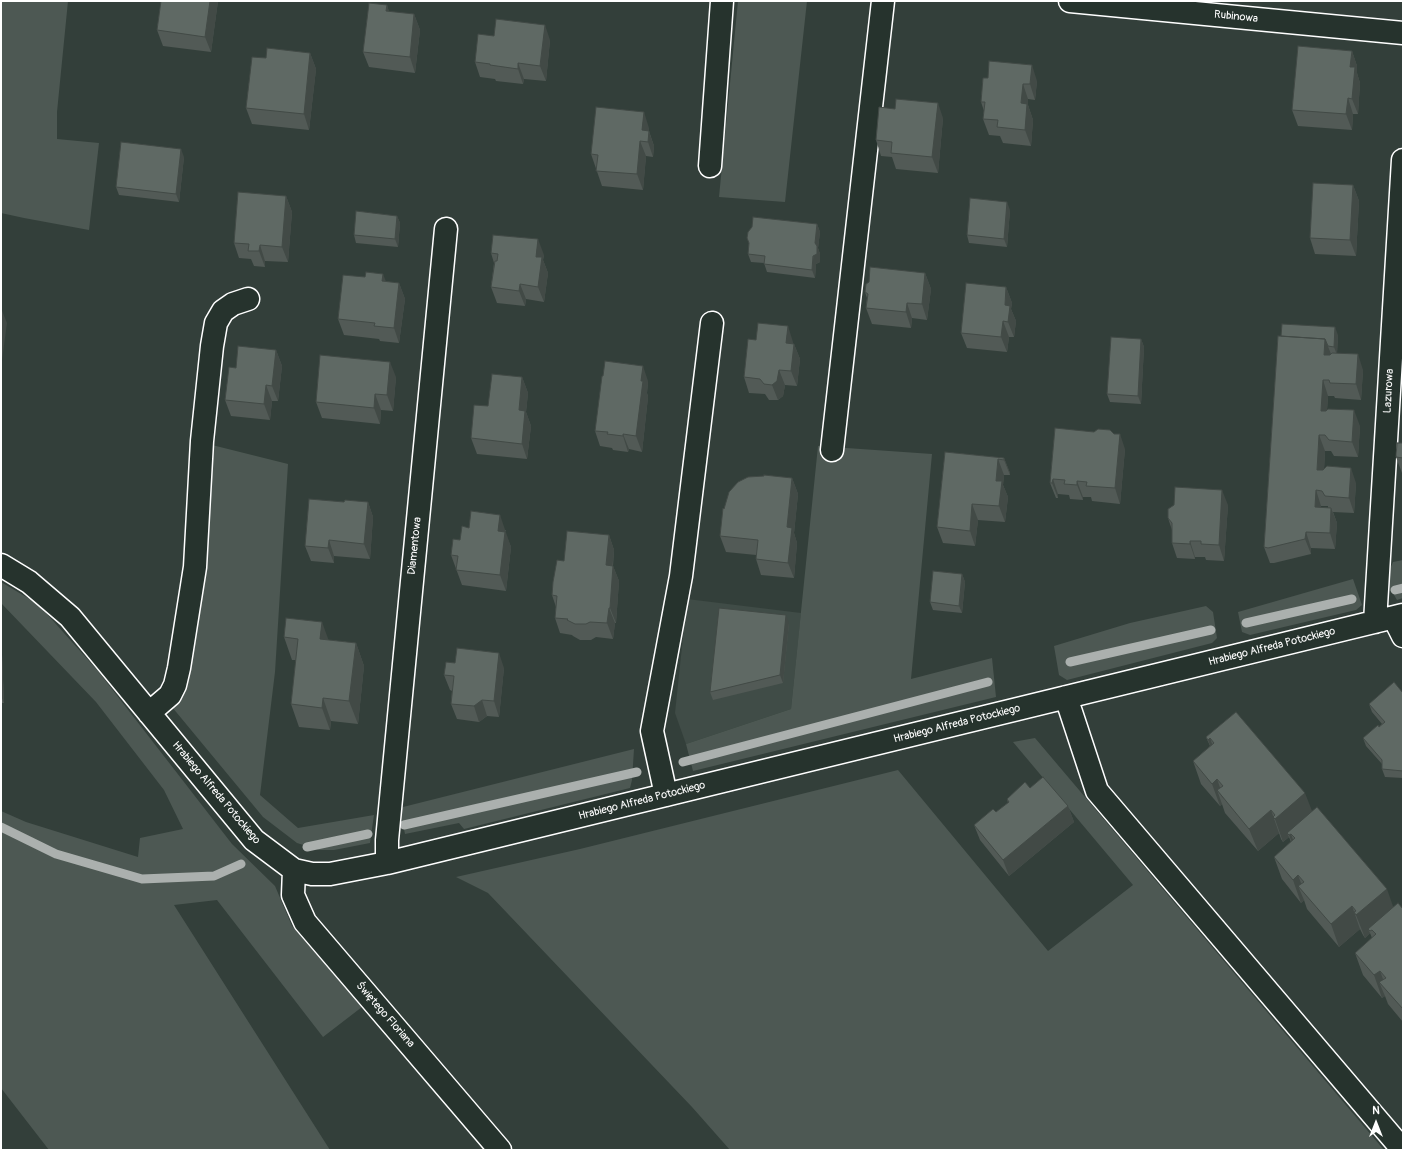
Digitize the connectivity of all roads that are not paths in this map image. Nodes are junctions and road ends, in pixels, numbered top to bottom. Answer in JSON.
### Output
{"nodes":[{"id":1,"x":722,"y":1,"type":"edge"},
{"id":2,"x":883,"y":1,"type":"edge"},
{"id":3,"x":1070,"y":1,"type":"edge"},
{"id":4,"x":1403,"y":33,"type":"edge"},
{"id":5,"x":1403,"y":160,"type":"edge"},
{"id":6,"x":710,"y":166,"type":"dead end"},
{"id":7,"x":446,"y":229,"type":"dead end"},
{"id":8,"x":248,"y":300,"type":"dead end"},
{"id":9,"x":712,"y":323,"type":"dead end"},
{"id":10,"x":832,"y":450,"type":"dead end"},
{"id":11,"x":1,"y":565,"type":"edge"},
{"id":12,"x":1394,"y":623,"type":"edge"},
{"id":13,"x":1066,"y":697,"type":"junction"},
{"id":14,"x":149,"y":713,"type":"junction"},
{"id":15,"x":666,"y":795,"type":"junction"},
{"id":16,"x":387,"y":863,"type":"junction"},
{"id":17,"x":294,"y":870,"type":"junction"},
{"id":18,"x":500,"y":1150,"type":"edge"},
{"id":19,"x":1403,"y":1150,"type":"edge"}],
"edges":[{"from":1,"to":6,"type":"street"},
{"from":2,"to":10,"type":"street"},
{"from":3,"to":4,"type":"street","name":"Rubinowa"},
{"from":5,"to":12,"type":"street","name":"Lazurowa"},
{"from":7,"to":16,"type":"street","name":"Diamentowa"},
{"from":8,"to":14,"type":"street"},
{"from":9,"to":15,"type":"street"},
{"from":11,"to":14,"type":"street","name":"Hrabiego Alfreda Potockiego"},
{"from":12,"to":13,"type":"street","name":"Hrabiego Alfreda Potockiego"},
{"from":13,"to":15,"type":"street","name":"Hrabiego Alfreda Potockiego"},
{"from":13,"to":19,"type":"street"},
{"from":14,"to":17,"type":"street","name":"Hrabiego Alfreda Potockiego"},
{"from":15,"to":16,"type":"street","name":"Hrabiego Alfreda Potockiego"},
{"from":16,"to":17,"type":"street","name":"Hrabiego Alfreda Potockiego"},
{"from":17,"to":18,"type":"street","name":"Świętego Floriana"}]}
